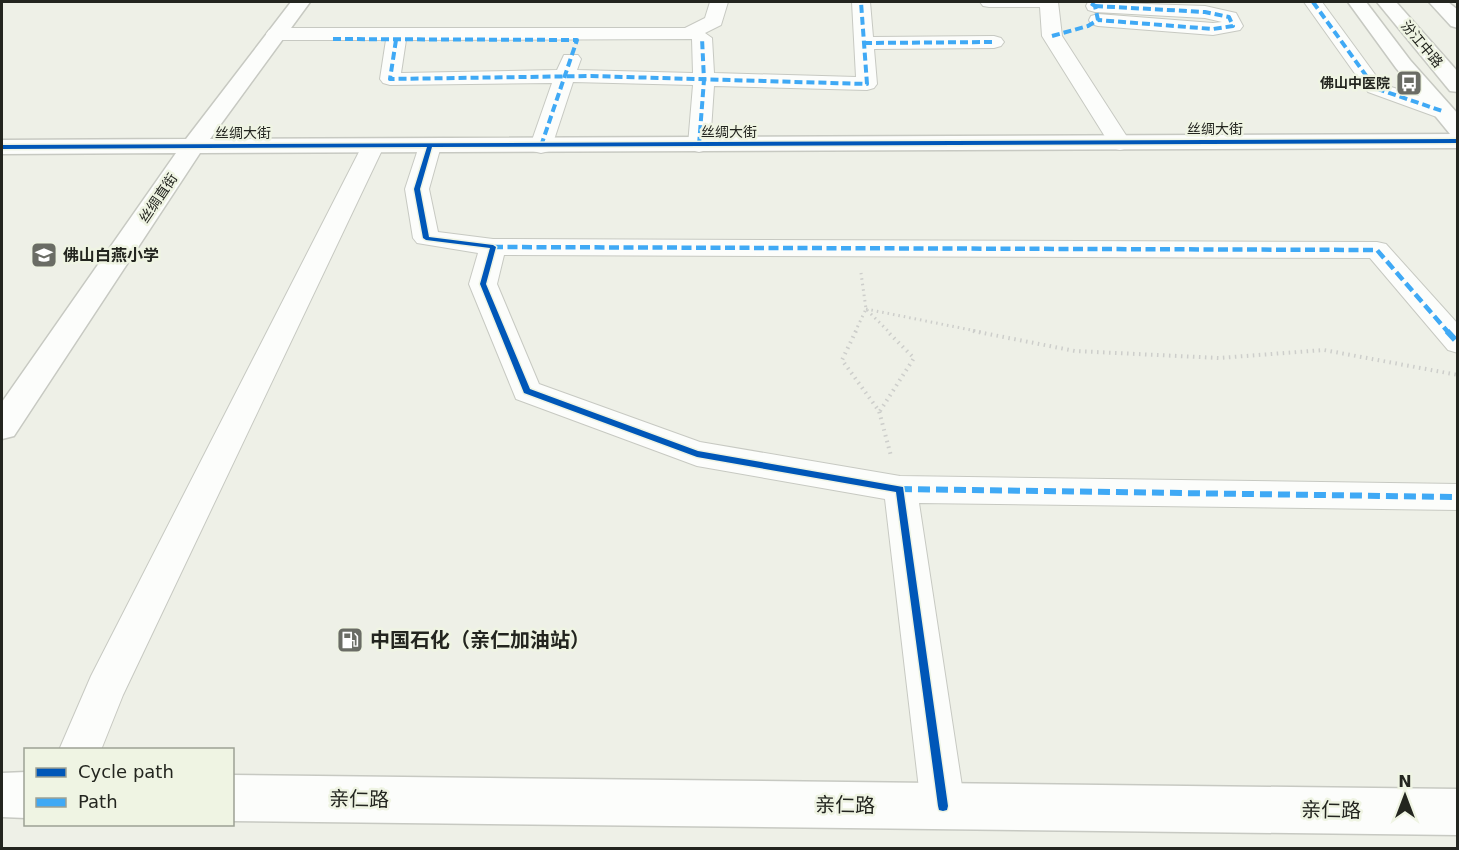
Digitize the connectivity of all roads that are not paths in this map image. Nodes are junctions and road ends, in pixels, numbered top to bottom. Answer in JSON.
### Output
{"nodes":[{"id":1,"x":300,"y":2,"type":"edge"},
{"id":2,"x":719,"y":2,"type":"edge"},
{"id":3,"x":861,"y":2,"type":"edge"},
{"id":4,"x":989,"y":2,"type":"edge"},
{"id":5,"x":1049,"y":2,"type":"edge"},
{"id":6,"x":1313,"y":2,"type":"edge"},
{"id":7,"x":1357,"y":2,"type":"edge"},
{"id":8,"x":1386,"y":2,"type":"edge"},
{"id":9,"x":1438,"y":2,"type":"edge"},
{"id":10,"x":1094,"y":9,"type":"edge"},
{"id":11,"x":1458,"y":22,"type":"edge"},
{"id":12,"x":276,"y":34,"type":"junction"},
{"id":13,"x":1052,"y":36,"type":"junction"},
{"id":14,"x":702,"y":38,"type":"dead end"},
{"id":15,"x":333,"y":39,"type":"dead end"},
{"id":16,"x":396,"y":40,"type":"junction"},
{"id":17,"x":994,"y":42,"type":"dead end"},
{"id":18,"x":864,"y":43,"type":"junction"},
{"id":19,"x":566,"y":76,"type":"junction"},
{"id":20,"x":704,"y":80,"type":"junction"},
{"id":21,"x":1458,"y":86,"type":"edge"},
{"id":22,"x":1442,"y":111,"type":"junction"},
{"id":23,"x":1458,"y":129,"type":"edge"},
{"id":24,"x":1458,"y":141,"type":"edge"},
{"id":25,"x":1120,"y":143,"type":"junction"},
{"id":26,"x":699,"y":145,"type":"junction"},
{"id":27,"x":193,"y":146,"type":"junction"},
{"id":28,"x":374,"y":146,"type":"junction"},
{"id":29,"x":430,"y":146,"type":"junction"},
{"id":30,"x":541,"y":146,"type":"junction"},
{"id":31,"x":2,"y":147,"type":"edge"},
{"id":32,"x":493,"y":247,"type":"junction"},
{"id":33,"x":1458,"y":343,"type":"edge"},
{"id":34,"x":2,"y":427,"type":"edge"},
{"id":35,"x":900,"y":489,"type":"junction"},
{"id":36,"x":1458,"y":497,"type":"edge"},
{"id":37,"x":81,"y":748,"type":"edge"},
{"id":38,"x":2,"y":795,"type":"edge"},
{"id":39,"x":24,"y":795,"type":"edge"},
{"id":40,"x":234,"y":798,"type":"edge"},
{"id":41,"x":943,"y":806,"type":"junction"},
{"id":42,"x":1458,"y":812,"type":"edge"}],
"edges":[{"from":1,"to":12,"type":"street","name":"丝绸直街"},
{"from":2,"to":12,"type":"street"},
{"from":3,"to":18,"type":"street"},
{"from":4,"to":5,"type":"street"},
{"from":5,"to":13,"type":"street"},
{"from":6,"to":22,"type":"street"},
{"from":7,"to":22,"type":"street"},
{"from":8,"to":21,"type":"street","name":"汾江中路"},
{"from":9,"to":11,"type":"street"},
{"from":10,"to":10,"type":"street"},
{"from":10,"to":13,"type":"street"},
{"from":12,"to":27,"type":"street","name":"丝绸直街"},
{"from":13,"to":25,"type":"street"},
{"from":14,"to":20,"type":"street"},
{"from":15,"to":16,"type":"street"},
{"from":16,"to":19,"type":"street"},
{"from":16,"to":19,"type":"street"},
{"from":17,"to":18,"type":"street"},
{"from":18,"to":20,"type":"street"},
{"from":19,"to":20,"type":"street"},
{"from":19,"to":30,"type":"street"},
{"from":20,"to":26,"type":"street"},
{"from":22,"to":23,"type":"street"},
{"from":24,"to":25,"type":"street","name":"丝绸大街"},
{"from":25,"to":26,"type":"street","name":"丝绸大街"},
{"from":26,"to":30,"type":"street","name":"丝绸大街"},
{"from":27,"to":28,"type":"street","name":"丝绸大街"},
{"from":27,"to":31,"type":"street","name":"丝绸大街"},
{"from":27,"to":34,"type":"street","name":"丝绸直街"},
{"from":28,"to":29,"type":"street","name":"丝绸大街"},
{"from":28,"to":37,"type":"street"},
{"from":29,"to":30,"type":"street","name":"丝绸大街"},
{"from":29,"to":32,"type":"street"},
{"from":32,"to":33,"type":"street"},
{"from":32,"to":35,"type":"street"},
{"from":35,"to":36,"type":"street"},
{"from":35,"to":41,"type":"street"},
{"from":38,"to":39,"type":"street"},
{"from":40,"to":41,"type":"street","name":"亲仁路"},
{"from":41,"to":42,"type":"street","name":"亲仁路"}]}
